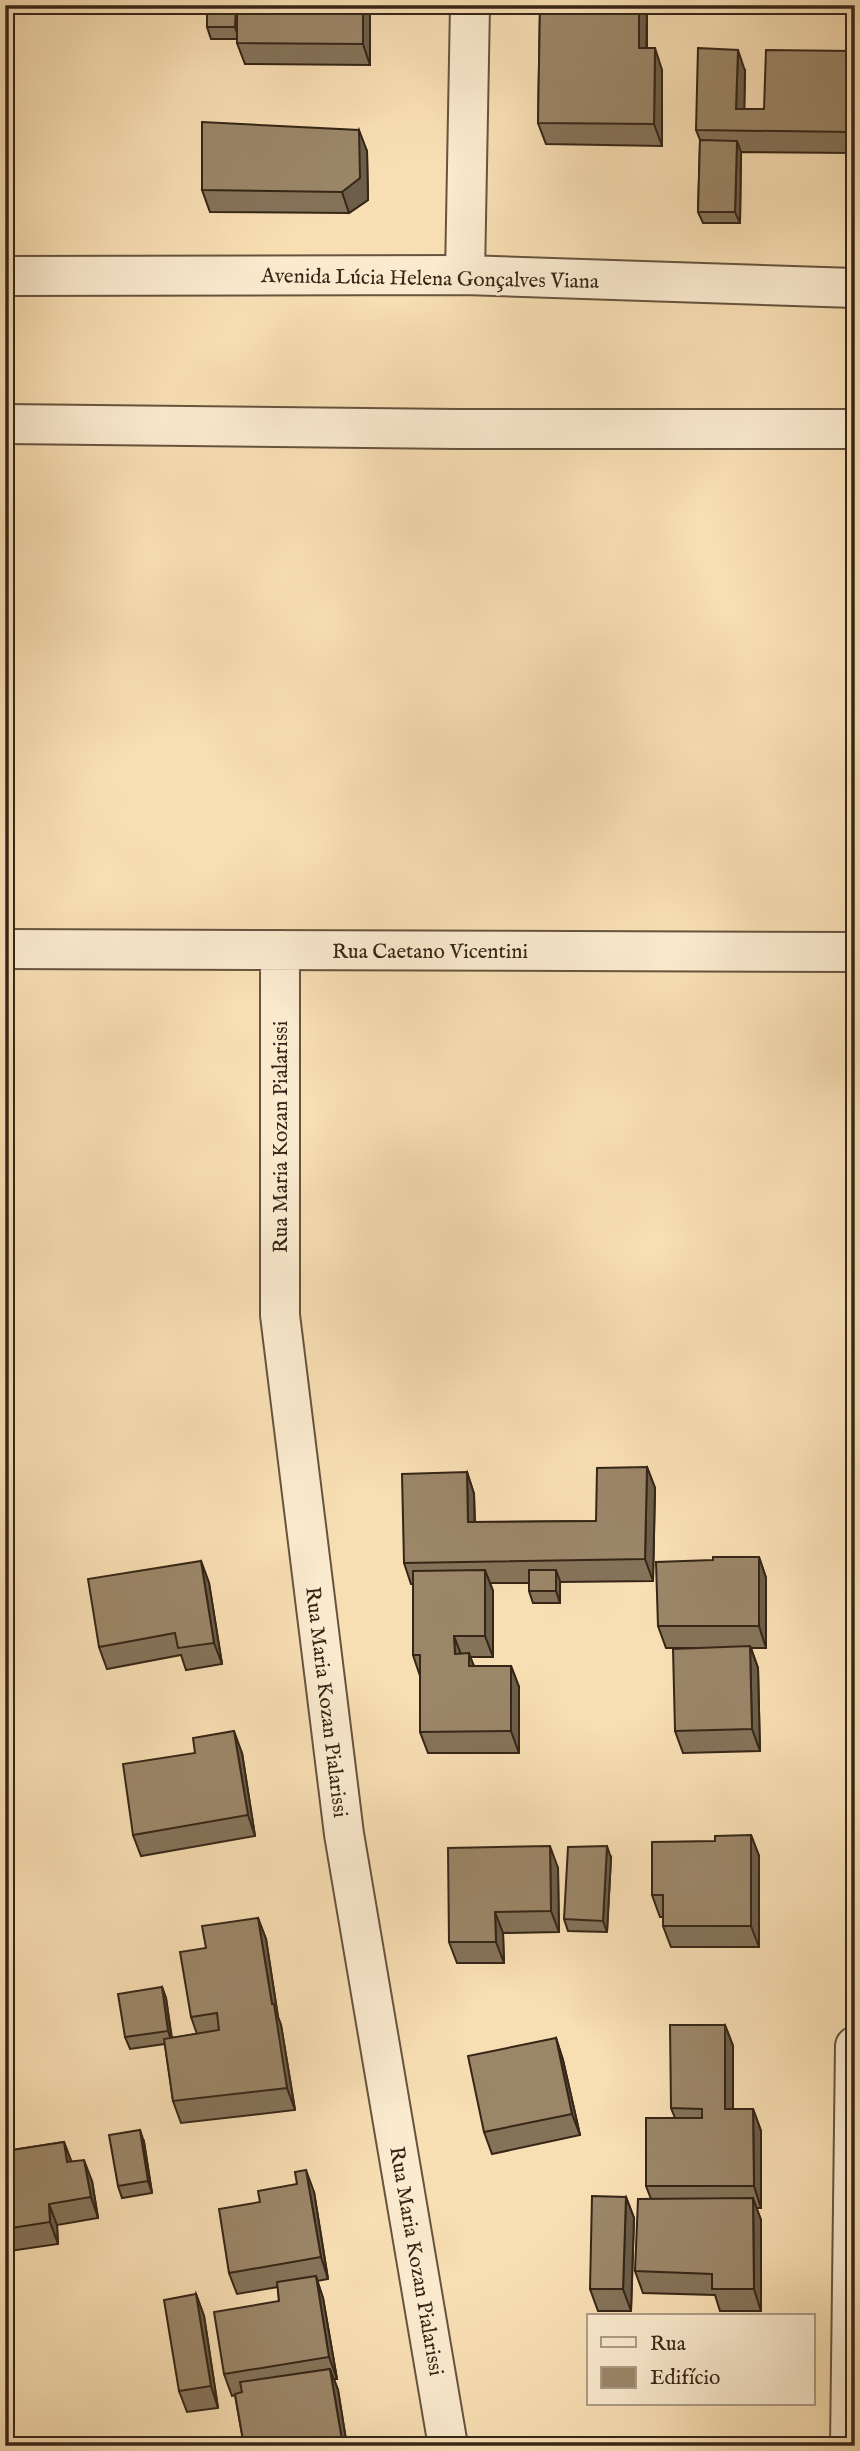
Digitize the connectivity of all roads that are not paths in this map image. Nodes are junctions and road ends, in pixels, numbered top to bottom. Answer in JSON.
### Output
{"nodes":[{"id":1,"x":470,"y":5,"type":"edge"},
{"id":2,"x":465,"y":275,"type":"junction"},
{"id":3,"x":5,"y":276,"type":"edge"},
{"id":4,"x":855,"y":288,"type":"edge"},
{"id":5,"x":5,"y":424,"type":"edge"},
{"id":6,"x":855,"y":429,"type":"edge"},
{"id":7,"x":5,"y":950,"type":"edge"},
{"id":8,"x":280,"y":950,"type":"junction"},
{"id":9,"x":855,"y":952,"type":"edge"},
{"id":10,"x":855,"y":2046,"type":"edge"},
{"id":11,"x":448,"y":2446,"type":"edge"},
{"id":12,"x":850,"y":2446,"type":"edge"}],
"edges":[{"from":1,"to":2,"type":"street"},
{"from":2,"to":3,"type":"street","name":"Avenida Lúcia Helena Gonçalves Viana"},
{"from":2,"to":4,"type":"street","name":"Avenida Lúcia Helena Gonçalves Viana"},
{"from":5,"to":6,"type":"street"},
{"from":7,"to":8,"type":"street","name":"Rua Caetano Vicentini"},
{"from":8,"to":9,"type":"street","name":"Rua Caetano Vicentini"},
{"from":8,"to":11,"type":"street","name":"Rua Maria Kozan Pialarissi"},
{"from":10,"to":12,"type":"street"}]}
